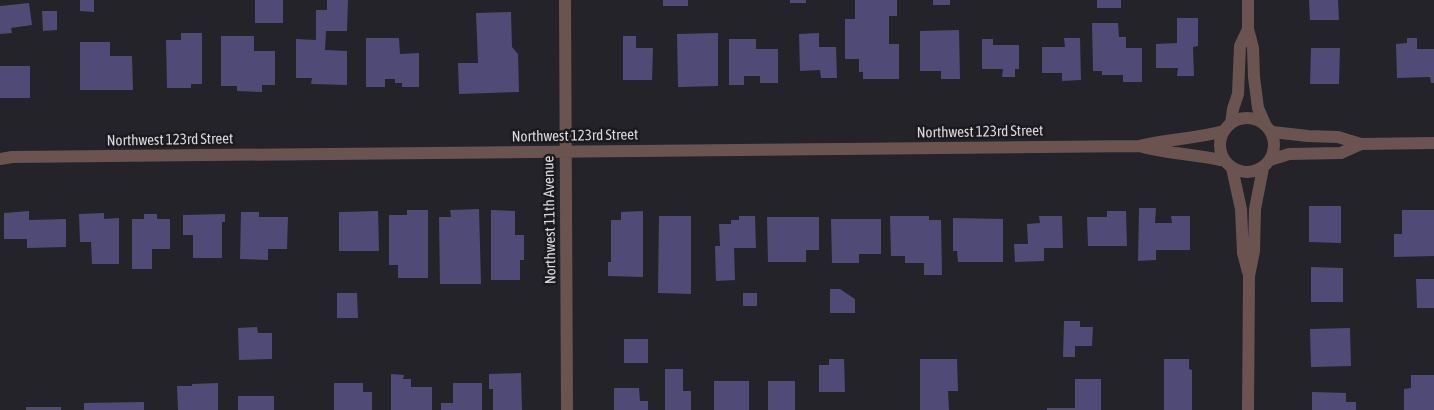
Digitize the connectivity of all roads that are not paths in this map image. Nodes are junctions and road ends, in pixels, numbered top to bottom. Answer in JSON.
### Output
{"nodes":[{"id":1,"x":565,"y":0,"type":"edge"},
{"id":2,"x":1248,"y":0,"type":"edge"},
{"id":3,"x":1248,"y":29,"type":"junction"},
{"id":4,"x":1227,"y":127,"type":"junction"},
{"id":5,"x":1269,"y":128,"type":"junction"},
{"id":6,"x":1434,"y":143,"type":"edge"},
{"id":7,"x":1361,"y":144,"type":"junction"},
{"id":8,"x":1139,"y":146,"type":"junction"},
{"id":9,"x":565,"y":151,"type":"junction"},
{"id":10,"x":4,"y":157,"type":"edge"},
{"id":11,"x":1228,"y":164,"type":"junction"},
{"id":12,"x":1266,"y":164,"type":"junction"},
{"id":13,"x":1249,"y":276,"type":"junction"},
{"id":14,"x":567,"y":410,"type":"edge"},
{"id":15,"x":1248,"y":410,"type":"edge"}],
"edges":[{"from":1,"to":9,"type":"street","name":"Northwest 11th Avenue"},
{"from":2,"to":3,"type":"street"},
{"from":3,"to":4,"type":"street"},
{"from":3,"to":5,"type":"street"},
{"from":4,"to":5,"type":"street"},
{"from":4,"to":8,"type":"street","name":"Northwest 123rd Street"},
{"from":4,"to":11,"type":"street"},
{"from":5,"to":7,"type":"street"},
{"from":5,"to":12,"type":"street"},
{"from":6,"to":7,"type":"street"},
{"from":7,"to":12,"type":"street"},
{"from":8,"to":9,"type":"street","name":"Northwest 123rd Street"},
{"from":8,"to":11,"type":"street","name":"Northwest 123rd Street"},
{"from":9,"to":10,"type":"street","name":"Northwest 123rd Street"},
{"from":9,"to":14,"type":"street","name":"Northwest 11th Avenue"},
{"from":11,"to":12,"type":"street"},
{"from":11,"to":13,"type":"street"},
{"from":12,"to":13,"type":"street"},
{"from":13,"to":15,"type":"street"}]}
